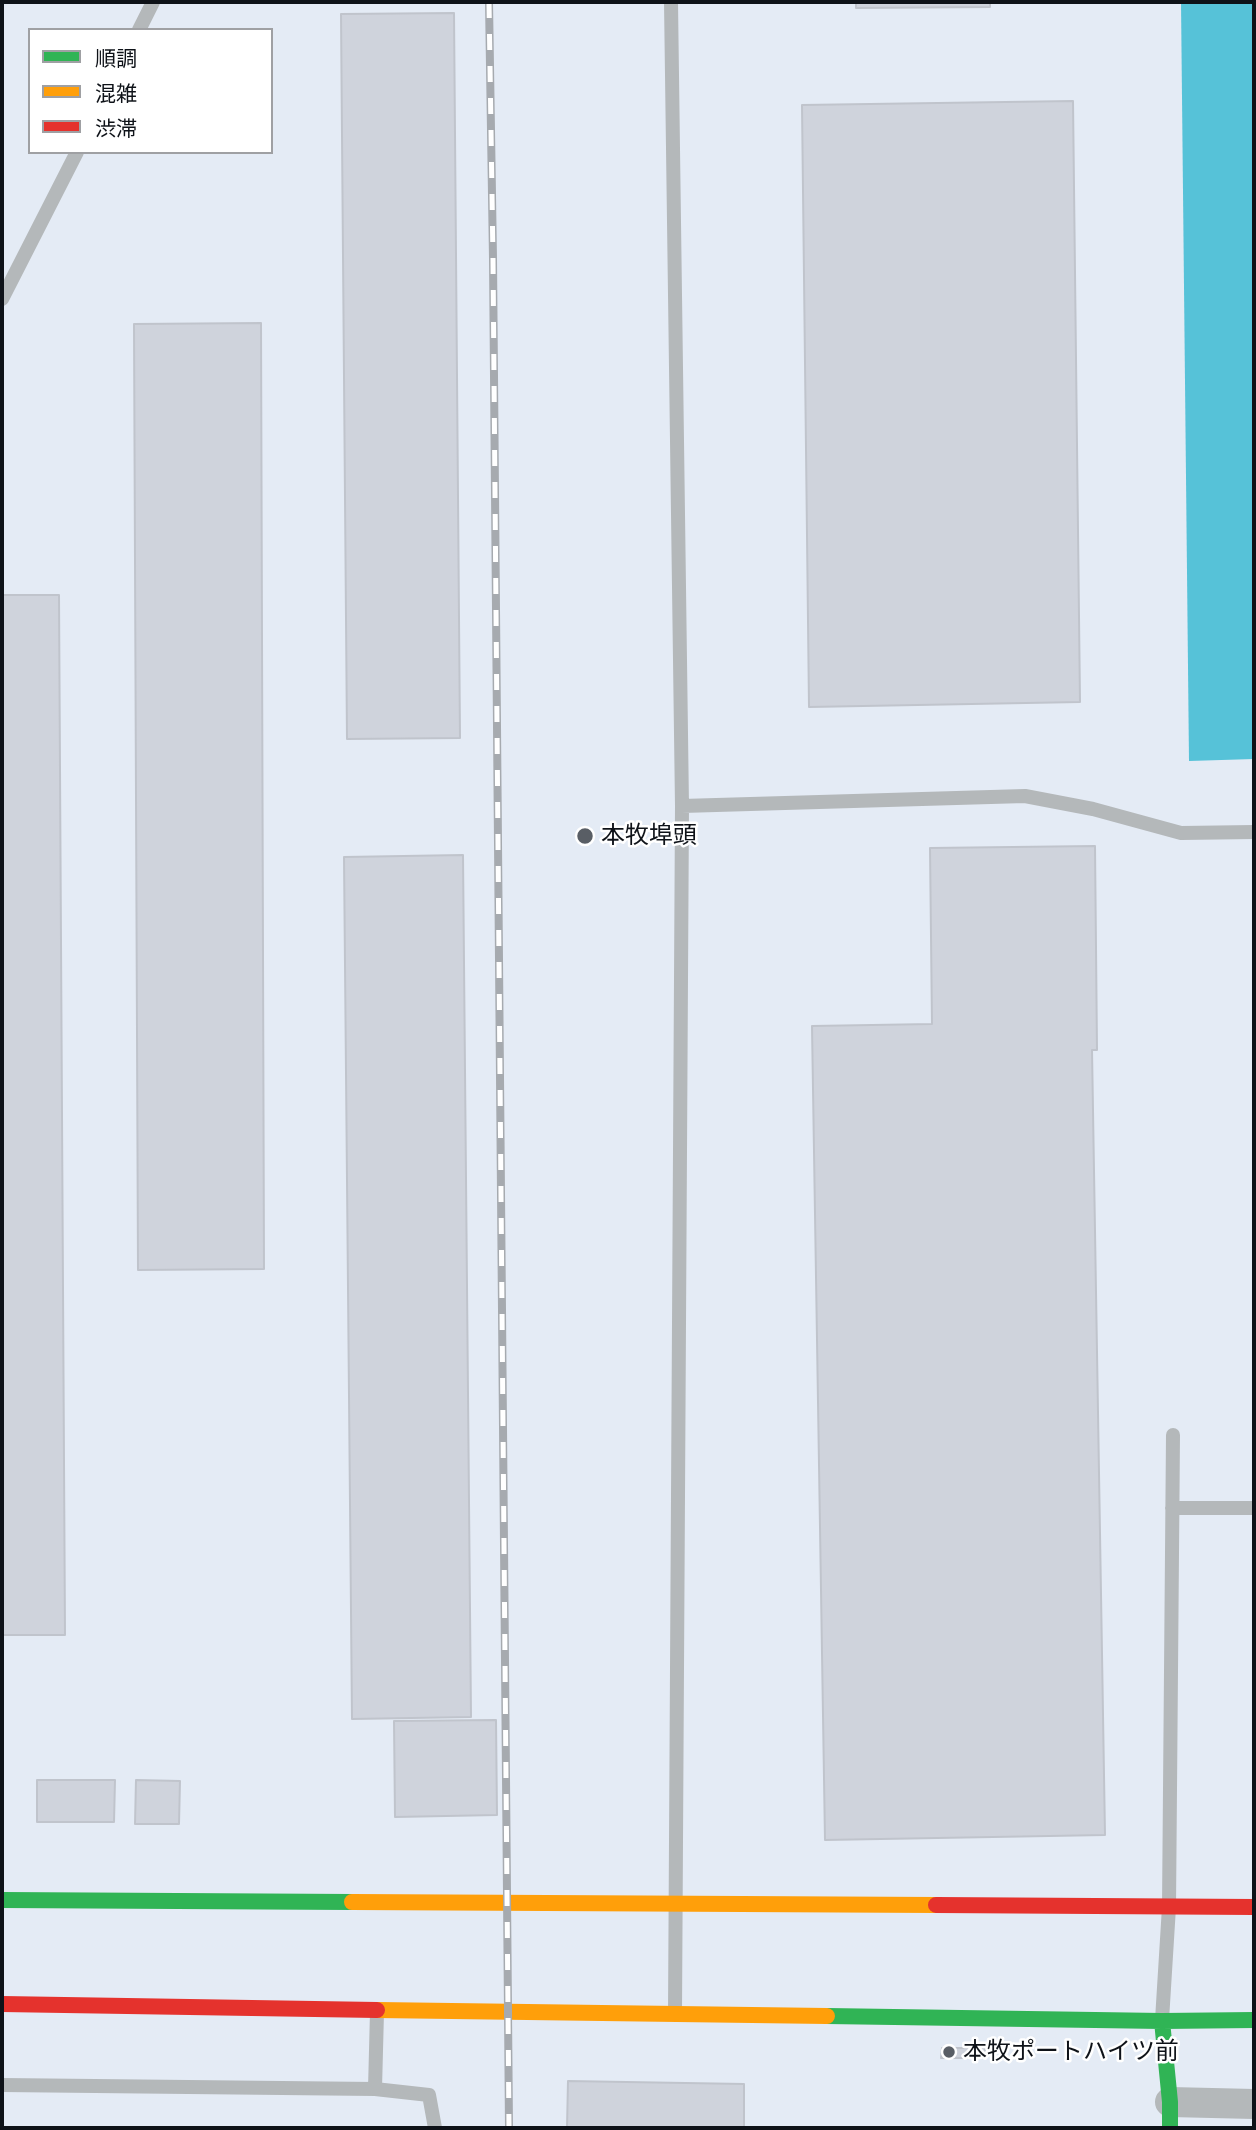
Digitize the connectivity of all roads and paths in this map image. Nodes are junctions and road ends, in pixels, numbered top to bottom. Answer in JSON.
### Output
{"nodes":[{"id":1,"x":153,"y":2,"type":"edge"},
{"id":2,"x":671,"y":2,"type":"edge"},
{"id":3,"x":140,"y":28,"type":"edge"},
{"id":4,"x":76,"y":154,"type":"edge"},
{"id":5,"x":2,"y":299,"type":"edge"},
{"id":6,"x":682,"y":806,"type":"junction"},
{"id":7,"x":1254,"y":832,"type":"edge"},
{"id":8,"x":1173,"y":1435,"type":"dead end"},
{"id":9,"x":1172,"y":1508,"type":"junction"},
{"id":10,"x":1254,"y":1508,"type":"edge"},
{"id":11,"x":2,"y":1900,"type":"edge"},
{"id":12,"x":678,"y":1904,"type":"junction"},
{"id":13,"x":1168,"y":1907,"type":"junction"},
{"id":14,"x":1254,"y":1907,"type":"edge"},
{"id":15,"x":2,"y":2004,"type":"edge"},
{"id":16,"x":377,"y":2011,"type":"junction"},
{"id":17,"x":676,"y":2015,"type":"junction"},
{"id":18,"x":1254,"y":2020,"type":"edge"},
{"id":19,"x":1162,"y":2021,"type":"junction"},
{"id":20,"x":2,"y":2085,"type":"edge"},
{"id":21,"x":375,"y":2089,"type":"junction"},
{"id":22,"x":1254,"y":2104,"type":"edge"},
{"id":23,"x":1170,"y":2115,"type":"edge"},
{"id":24,"x":435,"y":2128,"type":"edge"}],
"edges":[{"from":1,"to":3,"type":"lane"},
{"from":2,"to":6,"type":"lane"},
{"from":4,"to":5,"type":"lane"},
{"from":6,"to":7,"type":"lane"},
{"from":6,"to":12,"type":"lane"},
{"from":8,"to":9,"type":"lane"},
{"from":9,"to":10,"type":"lane"},
{"from":9,"to":13,"type":"lane"},
{"from":11,"to":12,"type":"street"},
{"from":12,"to":13,"type":"street"},
{"from":12,"to":17,"type":"lane"},
{"from":13,"to":14,"type":"street"},
{"from":13,"to":19,"type":"lane"},
{"from":15,"to":16,"type":"street"},
{"from":16,"to":17,"type":"street"},
{"from":16,"to":21,"type":"lane"},
{"from":17,"to":19,"type":"street"},
{"from":18,"to":19,"type":"street"},
{"from":19,"to":23,"type":"street"},
{"from":20,"to":21,"type":"lane"},
{"from":21,"to":24,"type":"lane"},
{"from":22,"to":23,"type":"street"}]}
